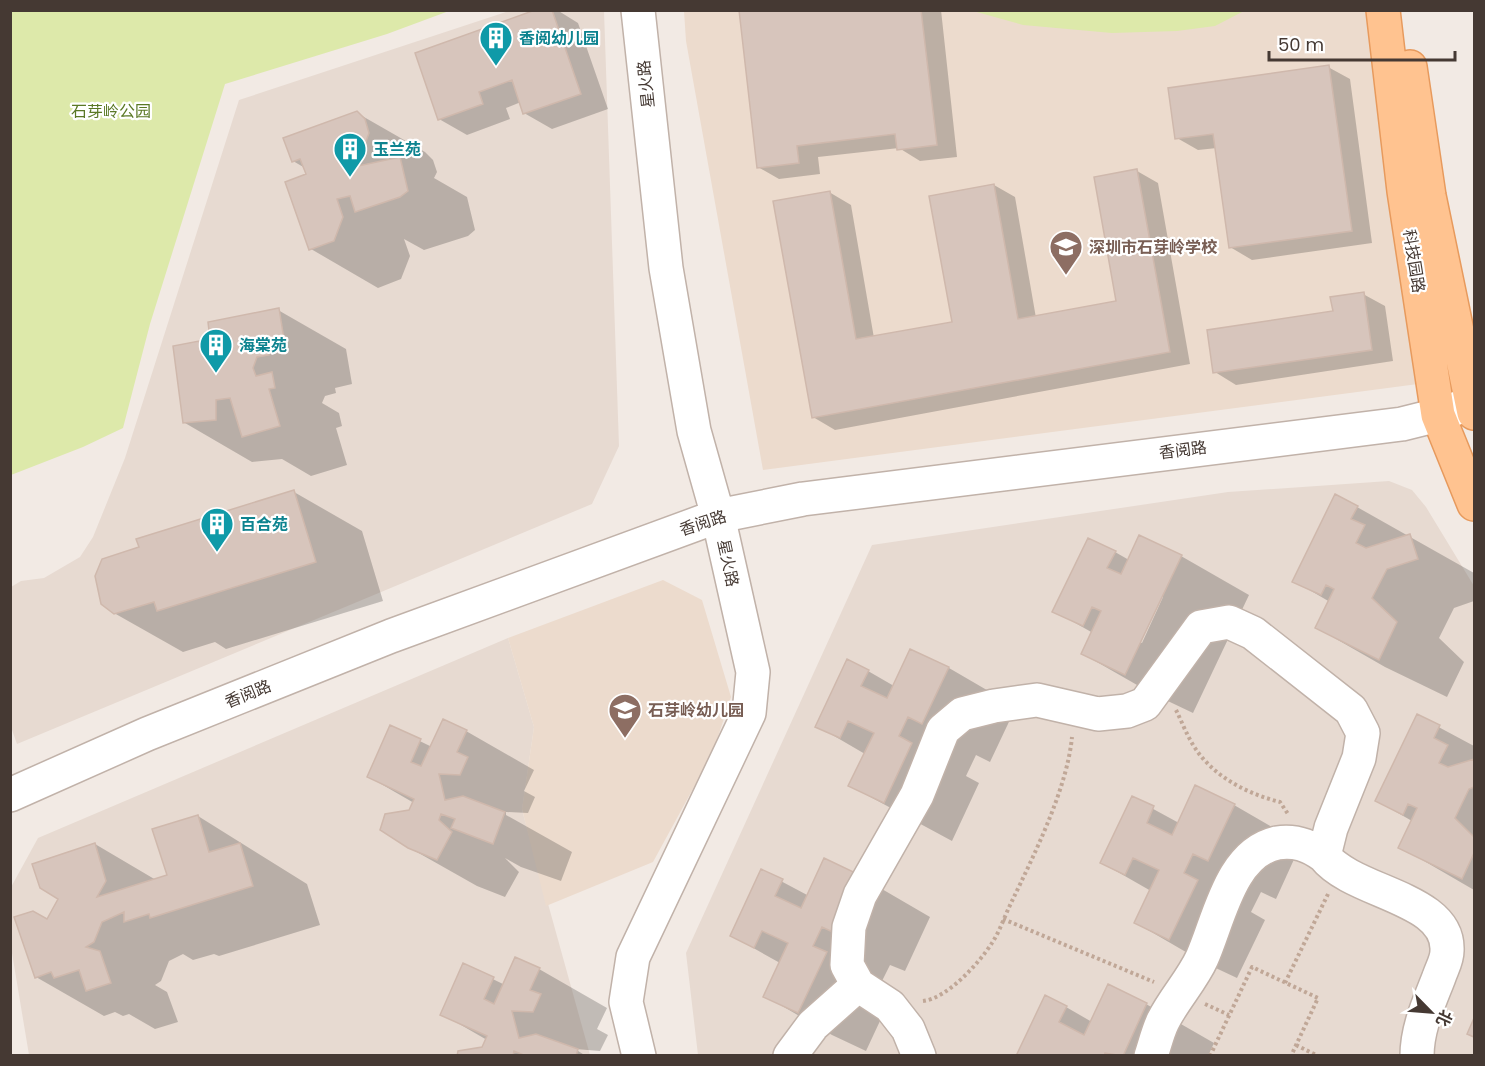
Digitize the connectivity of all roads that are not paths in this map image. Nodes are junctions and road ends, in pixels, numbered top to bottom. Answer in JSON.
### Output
{"nodes":[{"id":1,"x":638,"y":10,"type":"edge"},
{"id":2,"x":1383,"y":10,"type":"edge"},
{"id":3,"x":1405,"y":10,"type":"edge"},
{"id":4,"x":1473,"y":406,"type":"edge"},
{"id":5,"x":1438,"y":415,"type":"junction"},
{"id":6,"x":1474,"y":504,"type":"edge"},
{"id":7,"x":718,"y":516,"type":"junction"},
{"id":8,"x":10,"y":795,"type":"edge"},
{"id":9,"x":1331,"y":864,"type":"junction"},
{"id":10,"x":858,"y":985,"type":"junction"},
{"id":11,"x":639,"y":1056,"type":"edge"},
{"id":12,"x":790,"y":1056,"type":"edge"},
{"id":13,"x":919,"y":1056,"type":"edge"},
{"id":14,"x":1151,"y":1056,"type":"edge"},
{"id":15,"x":1417,"y":1056,"type":"edge"}],
"edges":[{"from":1,"to":7,"type":"street","name":"星火路"},
{"from":2,"to":5,"type":"main road","name":"科技园路"},
{"from":3,"to":4,"type":"main road","name":"科技园路"},
{"from":4,"to":5,"type":"street","name":"香阅路"},
{"from":5,"to":6,"type":"main road","name":"科技园路"},
{"from":5,"to":7,"type":"street","name":"香阅路"},
{"from":7,"to":8,"type":"street","name":"香阅路"},
{"from":7,"to":11,"type":"street","name":"星火路"},
{"from":9,"to":10,"type":"street"},
{"from":9,"to":14,"type":"street"},
{"from":9,"to":15,"type":"street"},
{"from":10,"to":12,"type":"street"},
{"from":10,"to":13,"type":"street"}]}
